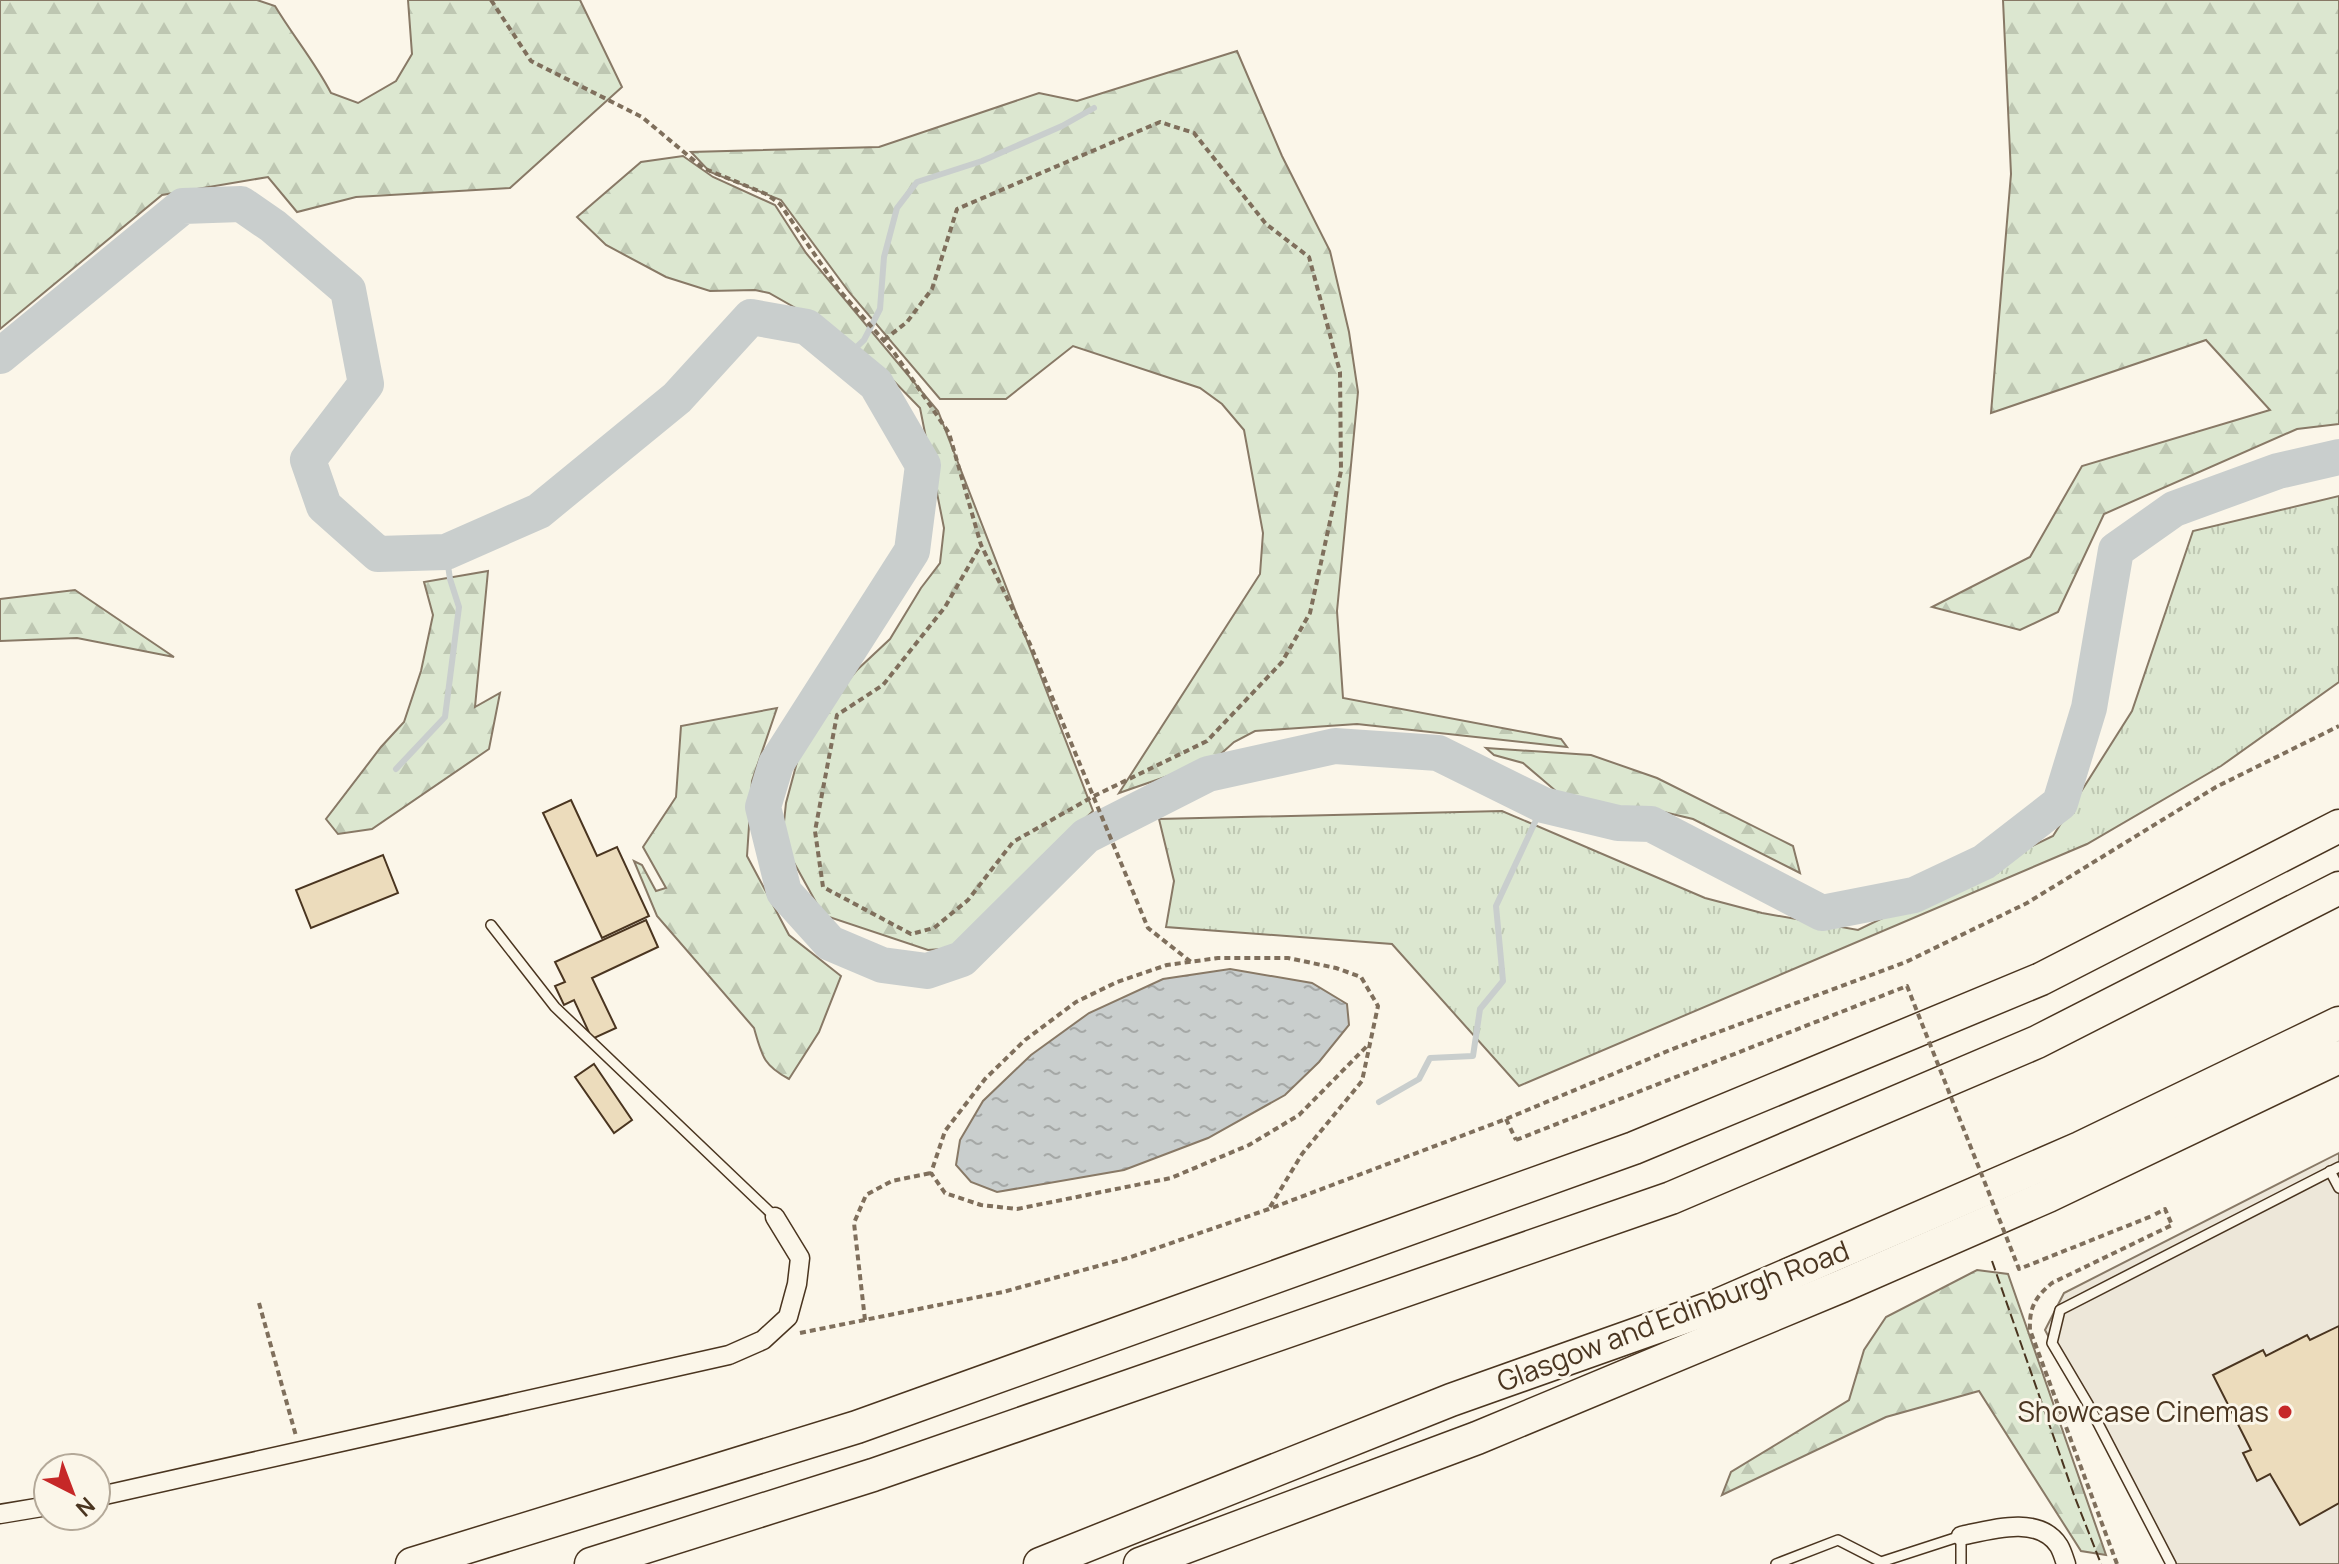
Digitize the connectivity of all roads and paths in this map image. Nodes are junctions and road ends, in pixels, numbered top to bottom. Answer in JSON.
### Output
{"nodes":[{"id":1,"x":491,"y":0,"type":"edge"},
{"id":2,"x":884,"y":340,"type":"junction"},
{"id":3,"x":981,"y":545,"type":"junction"},
{"id":4,"x":2339,"y":726,"type":"edge"},
{"id":5,"x":1092,"y":797,"type":"junction"},
{"id":6,"x":2339,"y":826,"type":"edge"},
{"id":7,"x":2339,"y":888,"type":"edge"},
{"id":8,"x":491,"y":925,"type":"dead end"},
{"id":9,"x":1191,"y":962,"type":"junction"},
{"id":10,"x":2339,"y":1023,"type":"edge"},
{"id":11,"x":1370,"y":1043,"type":"junction"},
{"id":12,"x":2339,"y":1057,"type":"edge"},
{"id":13,"x":1506,"y":1119,"type":"junction"},
{"id":14,"x":2335,"y":1169,"type":"edge"},
{"id":15,"x":931,"y":1173,"type":"junction"},
{"id":16,"x":2339,"y":1188,"type":"edge"},
{"id":17,"x":1269,"y":1209,"type":"junction"},
{"id":18,"x":775,"y":1217,"type":"joint"},
{"id":19,"x":259,"y":1303,"type":"dead end"},
{"id":20,"x":865,"y":1320,"type":"junction"},
{"id":21,"x":763,"y":1340,"type":"junction"},
{"id":22,"x":295,"y":1432,"type":"dead end"},
{"id":23,"x":112,"y":1493,"type":"edge"},
{"id":24,"x":32,"y":1509,"type":"edge"},
{"id":25,"x":0,"y":1514,"type":"edge"},
{"id":26,"x":1961,"y":1536,"type":"junction"},
{"id":27,"x":412,"y":1564,"type":"edge"},
{"id":28,"x":591,"y":1564,"type":"edge"},
{"id":29,"x":1040,"y":1564,"type":"edge"},
{"id":30,"x":1140,"y":1564,"type":"edge"},
{"id":31,"x":1776,"y":1564,"type":"edge"},
{"id":32,"x":1961,"y":1564,"type":"edge"},
{"id":33,"x":2066,"y":1564,"type":"edge"},
{"id":34,"x":2117,"y":1564,"type":"edge"},
{"id":35,"x":2171,"y":1564,"type":"edge"}],
"edges":[{"from":1,"to":2,"type":"path"},
{"from":2,"to":3,"type":"path"},
{"from":2,"to":5,"type":"path"},
{"from":3,"to":5,"type":"path"},
{"from":3,"to":5,"type":"path"},
{"from":4,"to":13,"type":"path"},
{"from":5,"to":9,"type":"path"},
{"from":6,"to":27,"type":"highway"},
{"from":7,"to":28,"type":"highway"},
{"from":8,"to":18,"type":"lane"},
{"from":9,"to":11,"type":"path"},
{"from":9,"to":15,"type":"path"},
{"from":10,"to":29,"type":"highway","name":"Glasgow and Edinburgh Road"},
{"from":11,"to":15,"type":"path"},
{"from":11,"to":17,"type":"path"},
{"from":12,"to":30,"type":"highway","name":"Glasgow and Edinburgh Road"},
{"from":13,"to":17,"type":"path"},
{"from":13,"to":34,"type":"path","bridge":true},
{"from":14,"to":16,"type":"lane"},
{"from":14,"to":35,"type":"lane"},
{"from":15,"to":20,"type":"path"},
{"from":17,"to":20,"type":"path"},
{"from":18,"to":21,"type":"street"},
{"from":19,"to":22,"type":"path"},
{"from":20,"to":21,"type":"path"},
{"from":21,"to":23,"type":"street"},
{"from":24,"to":25,"type":"street"},
{"from":26,"to":31,"type":"lane"},
{"from":26,"to":32,"type":"lane"},
{"from":26,"to":33,"type":"street"}]}
